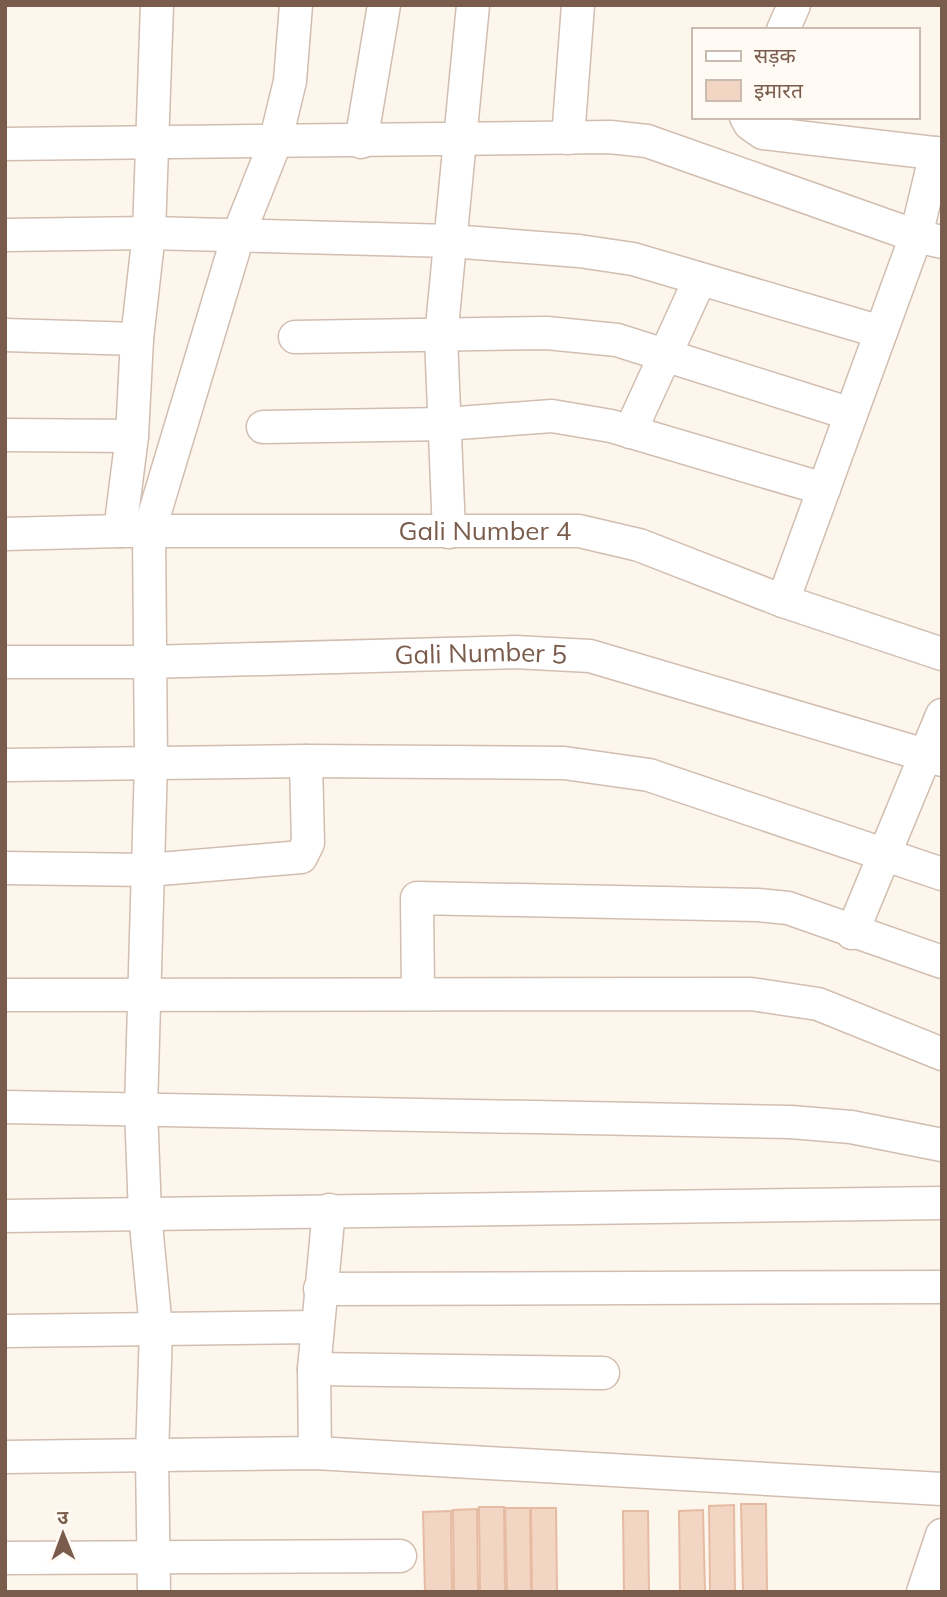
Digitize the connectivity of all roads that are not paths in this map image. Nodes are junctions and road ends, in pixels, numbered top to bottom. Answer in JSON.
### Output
{"nodes":[{"id":1,"x":157,"y":5,"type":"edge"},
{"id":2,"x":296,"y":5,"type":"edge"},
{"id":3,"x":384,"y":5,"type":"edge"},
{"id":4,"x":473,"y":5,"type":"edge"},
{"id":5,"x":578,"y":5,"type":"edge"},
{"id":6,"x":794,"y":5,"type":"edge"},
{"id":7,"x":784,"y":28,"type":"edge"},
{"id":8,"x":747,"y":119,"type":"edge"},
{"id":9,"x":458,"y":138,"type":"junction"},
{"id":10,"x":568,"y":138,"type":"junction"},
{"id":11,"x":361,"y":142,"type":"junction"},
{"id":12,"x":150,"y":143,"type":"junction"},
{"id":13,"x":275,"y":143,"type":"junction"},
{"id":14,"x":5,"y":144,"type":"edge"},
{"id":15,"x":939,"y":153,"type":"edge"},
{"id":16,"x":149,"y":233,"type":"junction"},
{"id":17,"x":5,"y":235,"type":"edge"},
{"id":18,"x":238,"y":236,"type":"junction"},
{"id":19,"x":929,"y":239,"type":"edge"},
{"id":20,"x":451,"y":241,"type":"junction"},
{"id":21,"x":700,"y":279,"type":"junction"},
{"id":22,"x":881,"y":332,"type":"junction"},
{"id":23,"x":5,"y":335,"type":"edge"},
{"id":24,"x":295,"y":337,"type":"dead end"},
{"id":25,"x":441,"y":337,"type":"junction"},
{"id":26,"x":137,"y":340,"type":"junction"},
{"id":27,"x":664,"y":355,"type":"junction"},
{"id":28,"x":851,"y":414,"type":"junction"},
{"id":29,"x":445,"y":424,"type":"junction"},
{"id":30,"x":263,"y":427,"type":"dead end"},
{"id":31,"x":630,"y":432,"type":"junction"},
{"id":32,"x":5,"y":435,"type":"edge"},
{"id":33,"x":132,"y":436,"type":"junction"},
{"id":34,"x":824,"y":489,"type":"junction"},
{"id":35,"x":135,"y":531,"type":"junction"},
{"id":36,"x":449,"y":532,"type":"junction"},
{"id":37,"x":5,"y":534,"type":"edge"},
{"id":38,"x":783,"y":601,"type":"junction"},
{"id":39,"x":942,"y":654,"type":"edge"},
{"id":40,"x":149,"y":662,"type":"junction"},
{"id":41,"x":5,"y":663,"type":"edge"},
{"id":42,"x":942,"y":715,"type":"edge"},
{"id":43,"x":934,"y":757,"type":"edge"},
{"id":44,"x":306,"y":761,"type":"junction"},
{"id":45,"x":151,"y":763,"type":"junction"},
{"id":46,"x":5,"y":765,"type":"edge"},
{"id":47,"x":882,"y":855,"type":"junction"},
{"id":48,"x":5,"y":868,"type":"edge"},
{"id":49,"x":148,"y":870,"type":"junction"},
{"id":50,"x":942,"y":874,"type":"edge"},
{"id":51,"x":852,"y":933,"type":"junction"},
{"id":52,"x":942,"y":962,"type":"edge"},
{"id":53,"x":144,"y":994,"type":"junction"},
{"id":54,"x":418,"y":994,"type":"junction"},
{"id":55,"x":5,"y":995,"type":"edge"},
{"id":56,"x":942,"y":1054,"type":"edge"},
{"id":57,"x":5,"y":1107,"type":"edge"},
{"id":58,"x":141,"y":1109,"type":"junction"},
{"id":59,"x":942,"y":1145,"type":"edge"},
{"id":60,"x":942,"y":1203,"type":"edge"},
{"id":61,"x":329,"y":1210,"type":"junction"},
{"id":62,"x":145,"y":1214,"type":"junction"},
{"id":63,"x":5,"y":1216,"type":"edge"},
{"id":64,"x":942,"y":1287,"type":"edge"},
{"id":65,"x":320,"y":1289,"type":"junction"},
{"id":66,"x":317,"y":1327,"type":"junction"},
{"id":67,"x":156,"y":1329,"type":"junction"},
{"id":68,"x":5,"y":1331,"type":"edge"},
{"id":69,"x":314,"y":1369,"type":"junction"},
{"id":70,"x":603,"y":1373,"type":"dead end"},
{"id":71,"x":315,"y":1453,"type":"junction"},
{"id":72,"x":152,"y":1456,"type":"junction"},
{"id":73,"x":5,"y":1457,"type":"edge"},
{"id":74,"x":942,"y":1489,"type":"edge"},
{"id":75,"x":942,"y":1535,"type":"edge"},
{"id":76,"x":400,"y":1556,"type":"dead end"},
{"id":77,"x":5,"y":1558,"type":"edge"},
{"id":78,"x":151,"y":1558,"type":"junction"},
{"id":79,"x":154,"y":1592,"type":"edge"},
{"id":80,"x":923,"y":1592,"type":"edge"}],
"edges":[{"from":1,"to":12,"type":"street"},
{"from":2,"to":13,"type":"street"},
{"from":3,"to":11,"type":"street"},
{"from":4,"to":9,"type":"street"},
{"from":5,"to":10,"type":"street"},
{"from":6,"to":7,"type":"street"},
{"from":8,"to":15,"type":"street"},
{"from":9,"to":10,"type":"street"},
{"from":9,"to":11,"type":"street"},
{"from":9,"to":20,"type":"street"},
{"from":10,"to":19,"type":"street"},
{"from":11,"to":13,"type":"street"},
{"from":12,"to":13,"type":"street"},
{"from":12,"to":14,"type":"street"},
{"from":12,"to":16,"type":"street"},
{"from":13,"to":18,"type":"street"},
{"from":15,"to":19,"type":"street"},
{"from":16,"to":17,"type":"street"},
{"from":16,"to":18,"type":"street"},
{"from":16,"to":26,"type":"street"},
{"from":18,"to":20,"type":"street"},
{"from":18,"to":35,"type":"street"},
{"from":19,"to":22,"type":"street"},
{"from":20,"to":21,"type":"street"},
{"from":20,"to":25,"type":"street"},
{"from":21,"to":22,"type":"street"},
{"from":21,"to":27,"type":"street"},
{"from":22,"to":28,"type":"street"},
{"from":23,"to":26,"type":"street"},
{"from":24,"to":25,"type":"street"},
{"from":25,"to":27,"type":"street"},
{"from":25,"to":29,"type":"street"},
{"from":26,"to":33,"type":"street"},
{"from":27,"to":28,"type":"street"},
{"from":27,"to":31,"type":"street"},
{"from":28,"to":34,"type":"street"},
{"from":29,"to":30,"type":"street"},
{"from":29,"to":31,"type":"street"},
{"from":29,"to":36,"type":"street"},
{"from":31,"to":34,"type":"street"},
{"from":32,"to":33,"type":"street"},
{"from":33,"to":35,"type":"street"},
{"from":34,"to":38,"type":"street"},
{"from":35,"to":36,"type":"street","name":"Gali Number 4"},
{"from":35,"to":37,"type":"street","name":"Gali Number 4"},
{"from":35,"to":40,"type":"street"},
{"from":36,"to":38,"type":"street","name":"Gali Number 4"},
{"from":38,"to":39,"type":"street","name":"Gali Number 4"},
{"from":40,"to":41,"type":"street","name":"Gali Number 5"},
{"from":40,"to":43,"type":"street","name":"Gali Number 5"},
{"from":40,"to":45,"type":"street"},
{"from":42,"to":43,"type":"street"},
{"from":43,"to":47,"type":"street"},
{"from":44,"to":45,"type":"street"},
{"from":44,"to":47,"type":"street"},
{"from":44,"to":49,"type":"street"},
{"from":45,"to":46,"type":"street"},
{"from":45,"to":49,"type":"street"},
{"from":47,"to":50,"type":"street"},
{"from":47,"to":51,"type":"street"},
{"from":48,"to":49,"type":"street"},
{"from":49,"to":53,"type":"street"},
{"from":51,"to":52,"type":"street"},
{"from":51,"to":54,"type":"street"},
{"from":53,"to":54,"type":"street"},
{"from":53,"to":55,"type":"street"},
{"from":53,"to":58,"type":"street"},
{"from":54,"to":56,"type":"street"},
{"from":57,"to":58,"type":"street"},
{"from":58,"to":59,"type":"street"},
{"from":58,"to":62,"type":"street"},
{"from":60,"to":61,"type":"street"},
{"from":61,"to":62,"type":"street"},
{"from":61,"to":65,"type":"street"},
{"from":62,"to":63,"type":"street"},
{"from":62,"to":67,"type":"street"},
{"from":64,"to":65,"type":"street"},
{"from":65,"to":66,"type":"street"},
{"from":66,"to":67,"type":"street"},
{"from":66,"to":69,"type":"street"},
{"from":67,"to":68,"type":"street"},
{"from":67,"to":72,"type":"street"},
{"from":69,"to":70,"type":"street"},
{"from":69,"to":71,"type":"street"},
{"from":71,"to":72,"type":"street"},
{"from":71,"to":74,"type":"street"},
{"from":72,"to":73,"type":"street"},
{"from":72,"to":78,"type":"street"},
{"from":75,"to":80,"type":"street"},
{"from":76,"to":78,"type":"street"},
{"from":77,"to":78,"type":"street"},
{"from":78,"to":79,"type":"street"}]}
